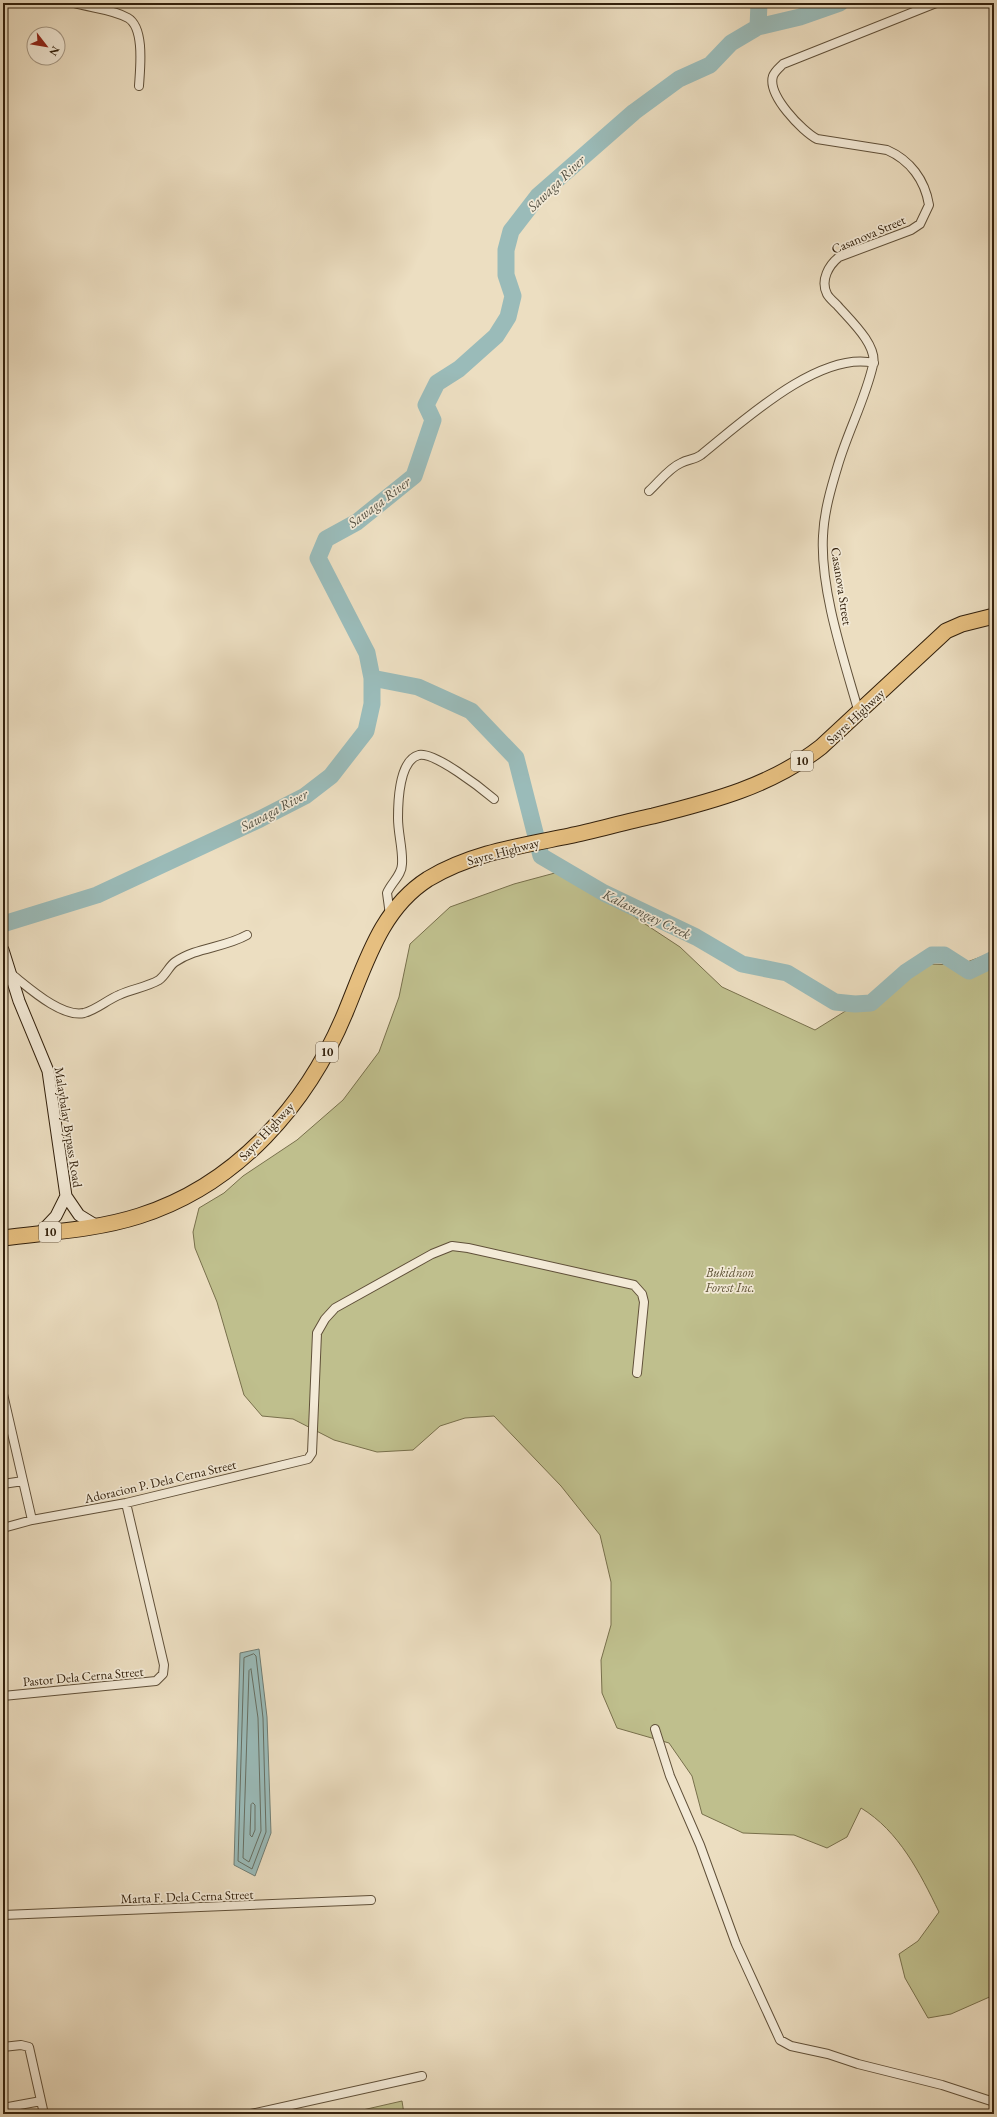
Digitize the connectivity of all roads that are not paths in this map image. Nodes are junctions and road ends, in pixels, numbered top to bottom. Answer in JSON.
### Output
{"nodes":[{"id":1,"x":74,"y":3,"type":"edge"},
{"id":2,"x":936,"y":3,"type":"edge"},
{"id":3,"x":139,"y":86,"type":"dead end"},
{"id":4,"x":874,"y":363,"type":"junction"},
{"id":5,"x":649,"y":491,"type":"dead end"},
{"id":6,"x":994,"y":616,"type":"edge"},
{"id":7,"x":860,"y":714,"type":"junction"},
{"id":8,"x":494,"y":799,"type":"dead end"},
{"id":9,"x":390,"y":915,"type":"junction"},
{"id":10,"x":247,"y":935,"type":"dead end"},
{"id":11,"x":4,"y":954,"type":"edge"},
{"id":12,"x":9,"y":973,"type":"junction"},
{"id":13,"x":66,"y":1196,"type":"junction"},
{"id":14,"x":97,"y":1226,"type":"junction"},
{"id":15,"x":40,"y":1233,"type":"junction"},
{"id":16,"x":3,"y":1238,"type":"edge"},
{"id":17,"x":636,"y":1373,"type":"dead end"},
{"id":18,"x":3,"y":1394,"type":"edge"},
{"id":19,"x":23,"y":1481,"type":"junction"},
{"id":20,"x":3,"y":1484,"type":"edge"},
{"id":21,"x":126,"y":1503,"type":"junction"},
{"id":22,"x":32,"y":1520,"type":"junction"},
{"id":23,"x":3,"y":1528,"type":"edge"},
{"id":24,"x":3,"y":1696,"type":"edge"},
{"id":25,"x":654,"y":1729,"type":"dead end"},
{"id":26,"x":372,"y":1900,"type":"dead end"},
{"id":27,"x":3,"y":1915,"type":"edge"},
{"id":28,"x":3,"y":2047,"type":"edge"},
{"id":29,"x":422,"y":2076,"type":"dead end"},
{"id":30,"x":41,"y":2101,"type":"junction"},
{"id":31,"x":994,"y":2102,"type":"edge"},
{"id":32,"x":3,"y":2108,"type":"edge"},
{"id":33,"x":44,"y":2114,"type":"edge"},
{"id":34,"x":251,"y":2114,"type":"edge"}],
"edges":[{"from":1,"to":3,"type":"street"},
{"from":2,"to":4,"type":"street","name":"Casanova Street"},
{"from":4,"to":5,"type":"street"},
{"from":4,"to":7,"type":"street","name":"Casanova Street"},
{"from":6,"to":7,"type":"highway","name":"Sayre Highway","number":"10"},
{"from":7,"to":9,"type":"highway","name":"Sayre Highway","number":"10"},
{"from":8,"to":9,"type":"street"},
{"from":9,"to":14,"type":"highway","name":"Sayre Highway","number":"10"},
{"from":10,"to":12,"type":"street"},
{"from":11,"to":12,"type":"main road","name":"Malaybalay Bypass Road"},
{"from":12,"to":13,"type":"main road","name":"Malaybalay Bypass Road"},
{"from":13,"to":14,"type":"main road","name":"Malaybalay Bypass Road"},
{"from":13,"to":15,"type":"main road","name":"Malaybalay Bypass Road"},
{"from":14,"to":15,"type":"highway","number":"10"},
{"from":15,"to":16,"type":"highway","number":"10"},
{"from":17,"to":21,"type":"street","name":"Adoracion P. Dela Cerna Street"},
{"from":18,"to":19,"type":"street"},
{"from":19,"to":20,"type":"street"},
{"from":19,"to":22,"type":"street"},
{"from":21,"to":22,"type":"street","name":"Adoracion P. Dela Cerna Street"},
{"from":21,"to":24,"type":"street","name":"Pastor Dela Cerna Street"},
{"from":22,"to":23,"type":"street","name":"Adoracion P. Dela Cerna Street"},
{"from":25,"to":31,"type":"street"},
{"from":26,"to":27,"type":"street","name":"Marta F. Dela Cerna Street"},
{"from":28,"to":30,"type":"street"},
{"from":29,"to":34,"type":"street"},
{"from":30,"to":32,"type":"street"},
{"from":30,"to":33,"type":"street"}]}
